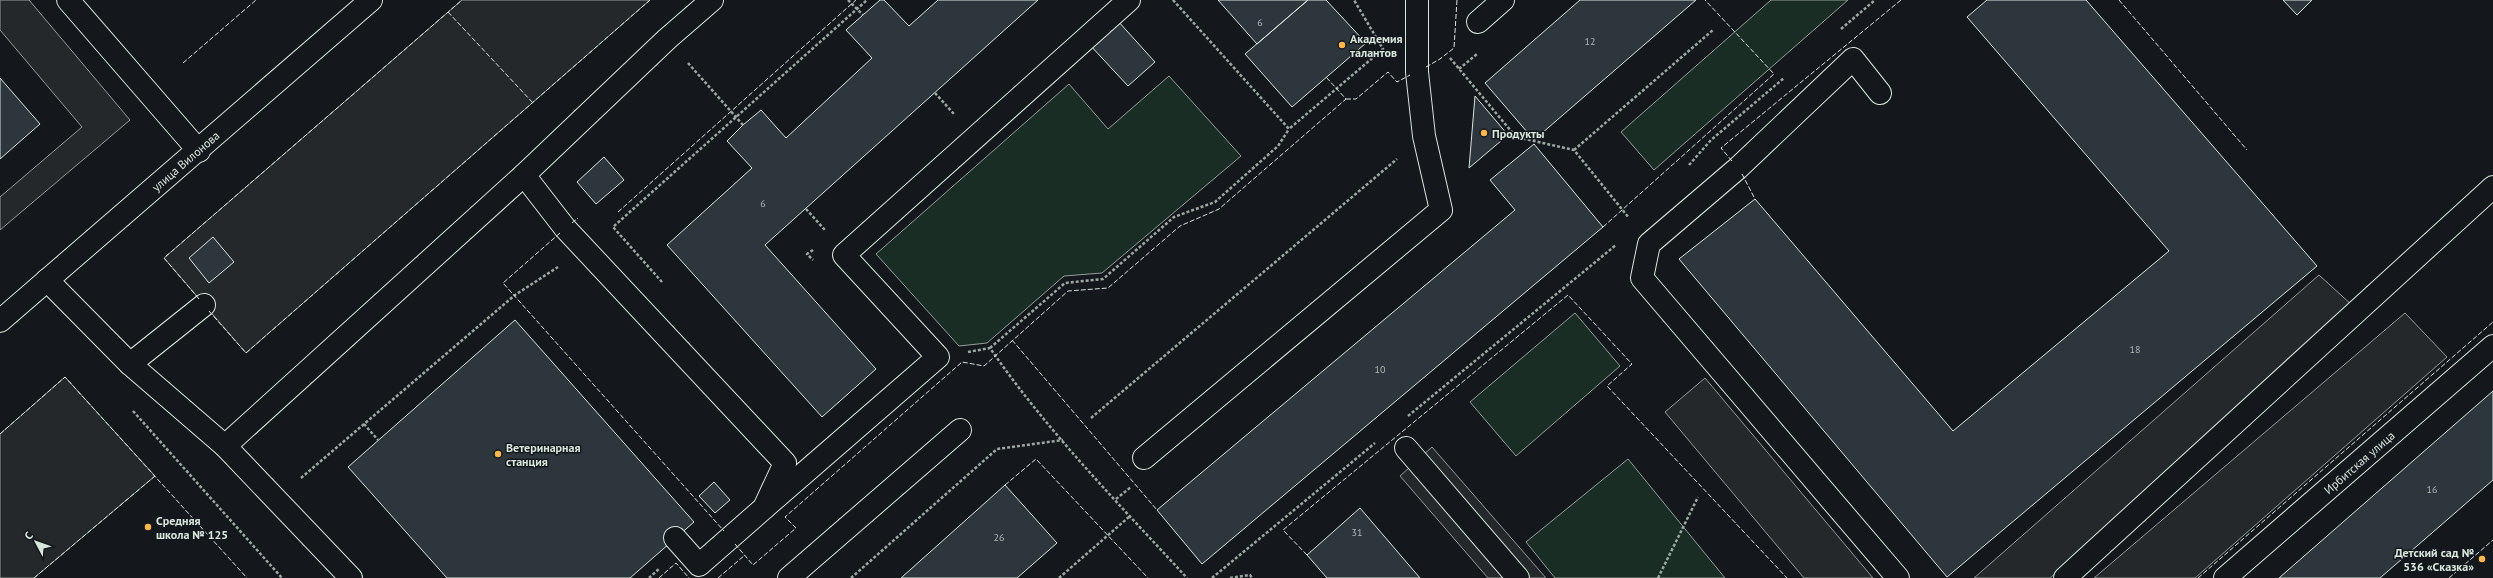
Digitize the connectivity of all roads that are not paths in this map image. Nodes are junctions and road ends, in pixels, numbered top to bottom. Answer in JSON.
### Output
{"nodes":[{"id":1,"x":68,"y":0,"type":"edge"},
{"id":2,"x":371,"y":0,"type":"edge"},
{"id":3,"x":712,"y":0,"type":"edge"},
{"id":4,"x":1129,"y":0,"type":"edge"},
{"id":5,"x":1417,"y":0,"type":"edge"},
{"id":6,"x":1503,"y":0,"type":"edge"},
{"id":7,"x":1478,"y":22,"type":"dead end"},
{"id":8,"x":1880,"y":93,"type":"dead end"},
{"id":9,"x":199,"y":151,"type":"junction"},
{"id":10,"x":524,"y":175,"type":"junction"},
{"id":11,"x":2493,"y":187,"type":"edge"},
{"id":12,"x":47,"y":280,"type":"junction"},
{"id":13,"x":204,"y":305,"type":"dead end"},
{"id":14,"x":0,"y":321,"type":"edge"},
{"id":15,"x":2493,"y":346,"type":"edge"},
{"id":16,"x":130,"y":364,"type":"junction"},
{"id":17,"x":960,"y":430,"type":"dead end"},
{"id":18,"x":225,"y":446,"type":"junction"},
{"id":19,"x":1406,"y":448,"type":"dead end"},
{"id":20,"x":1144,"y":458,"type":"dead end"},
{"id":21,"x":764,"y":508,"type":"junction"},
{"id":22,"x":675,"y":538,"type":"dead end"},
{"id":23,"x":351,"y":578,"type":"edge"},
{"id":24,"x":789,"y":578,"type":"edge"},
{"id":25,"x":1518,"y":578,"type":"edge"},
{"id":26,"x":1898,"y":578,"type":"edge"},
{"id":27,"x":2065,"y":578,"type":"edge"},
{"id":28,"x":2225,"y":578,"type":"edge"}],
"edges":[{"from":1,"to":9,"type":"street"},
{"from":2,"to":9,"type":"street","name":"улица Вилонова"},
{"from":3,"to":10,"type":"street"},
{"from":4,"to":21,"type":"street"},
{"from":5,"to":20,"type":"street"},
{"from":6,"to":7,"type":"street"},
{"from":8,"to":26,"type":"street"},
{"from":9,"to":12,"type":"street","name":"улица Вилонова"},
{"from":10,"to":18,"type":"street"},
{"from":10,"to":21,"type":"street"},
{"from":11,"to":27,"type":"street"},
{"from":12,"to":14,"type":"street","name":"улица Вилонова"},
{"from":12,"to":16,"type":"street"},
{"from":13,"to":16,"type":"street"},
{"from":15,"to":28,"type":"street","name":"Ирбитская улица"},
{"from":16,"to":18,"type":"street"},
{"from":17,"to":24,"type":"street"},
{"from":18,"to":23,"type":"street"},
{"from":19,"to":25,"type":"street"},
{"from":21,"to":22,"type":"street"}]}
